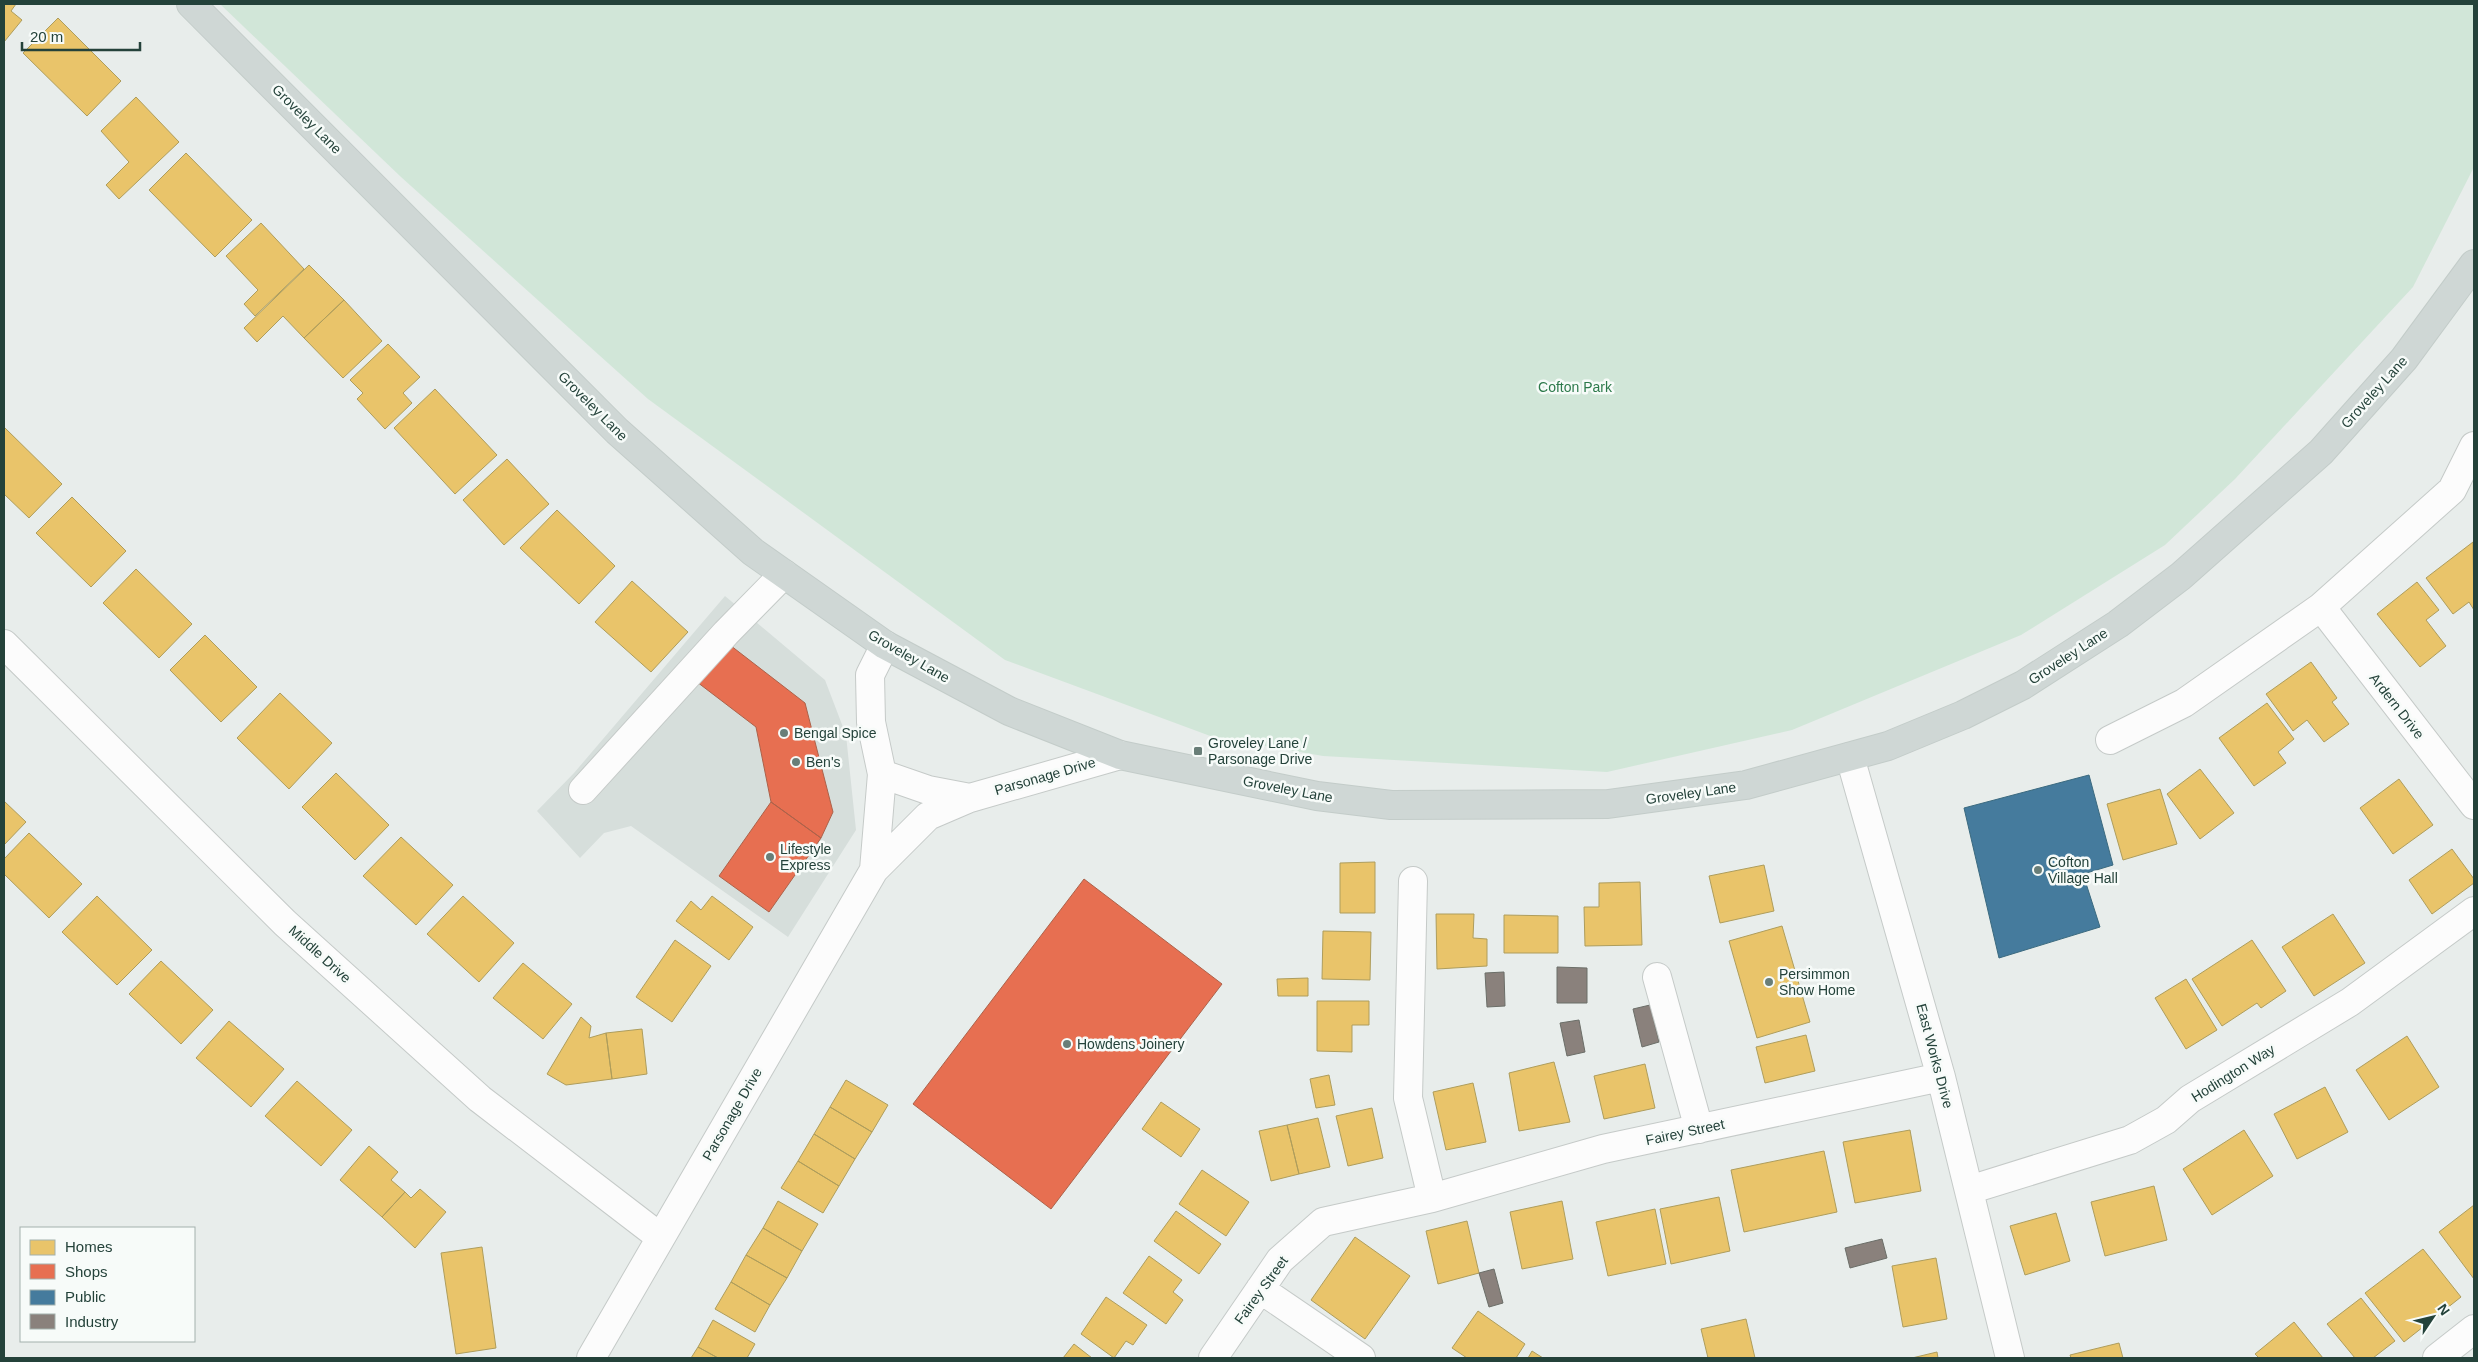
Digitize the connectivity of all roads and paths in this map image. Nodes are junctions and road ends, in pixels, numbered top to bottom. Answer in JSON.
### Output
{"nodes":[{"id":1,"x":191,"y":4,"type":"edge"},
{"id":2,"x":2474,"y":264,"type":"edge"},
{"id":3,"x":2474,"y":446,"type":"edge"},
{"id":4,"x":784,"y":574,"type":"junction"},
{"id":5,"x":2320,"y":607,"type":"junction"},
{"id":6,"x":4,"y":644,"type":"edge"},
{"id":7,"x":885,"y":645,"type":"junction"},
{"id":8,"x":2110,"y":740,"type":"dead end"},
{"id":9,"x":1120,"y":755,"type":"junction"},
{"id":10,"x":1850,"y":756,"type":"junction"},
{"id":11,"x":882,"y":774,"type":"junction"},
{"id":12,"x":583,"y":790,"type":"dead end"},
{"id":13,"x":970,"y":798,"type":"junction"},
{"id":14,"x":2474,"y":804,"type":"edge"},
{"id":15,"x":874,"y":870,"type":"junction"},
{"id":16,"x":1413,"y":881,"type":"dead end"},
{"id":17,"x":2474,"y":912,"type":"edge"},
{"id":18,"x":1657,"y":977,"type":"dead end"},
{"id":19,"x":1941,"y":1077,"type":"junction"},
{"id":20,"x":1700,"y":1129,"type":"junction"},
{"id":21,"x":1969,"y":1190,"type":"junction"},
{"id":22,"x":1432,"y":1198,"type":"junction"},
{"id":23,"x":660,"y":1237,"type":"junction"},
{"id":24,"x":1260,"y":1289,"type":"junction"},
{"id":25,"x":2474,"y":1329,"type":"edge"},
{"id":26,"x":591,"y":1358,"type":"edge"},
{"id":27,"x":1213,"y":1358,"type":"edge"},
{"id":28,"x":1360,"y":1358,"type":"edge"},
{"id":29,"x":2010,"y":1358,"type":"edge"},
{"id":30,"x":2437,"y":1358,"type":"edge"}],
"edges":[{"from":1,"to":4,"type":"main road","name":"Groveley Lane"},
{"from":2,"to":10,"type":"main road","name":"Groveley Lane"},
{"from":3,"to":5,"type":"street"},
{"from":4,"to":7,"type":"main road","name":"Groveley Lane"},
{"from":4,"to":12,"type":"street"},
{"from":5,"to":8,"type":"street"},
{"from":5,"to":14,"type":"street","name":"Ardern Drive"},
{"from":6,"to":23,"type":"street","name":"Middle Drive"},
{"from":7,"to":9,"type":"main road","name":"Groveley Lane"},
{"from":7,"to":11,"type":"street","name":"Parsonage Drive"},
{"from":9,"to":10,"type":"main road","name":"Groveley Lane"},
{"from":9,"to":13,"type":"street","name":"Parsonage Drive"},
{"from":10,"to":19,"type":"street","name":"East Works Drive"},
{"from":11,"to":13,"type":"street","name":"Parsonage Drive"},
{"from":11,"to":15,"type":"street","name":"Parsonage Drive"},
{"from":13,"to":15,"type":"street","name":"Parsonage Drive"},
{"from":15,"to":23,"type":"street","name":"Parsonage Drive"},
{"from":16,"to":22,"type":"street"},
{"from":17,"to":21,"type":"street","name":"Hodington Way"},
{"from":18,"to":20,"type":"street"},
{"from":19,"to":20,"type":"street","name":"Fairey Street"},
{"from":19,"to":21,"type":"street","name":"East Works Drive"},
{"from":20,"to":22,"type":"street","name":"Fairey Street"},
{"from":21,"to":29,"type":"street","name":"East Works Drive"},
{"from":22,"to":24,"type":"street","name":"Fairey Street"},
{"from":23,"to":26,"type":"street","name":"Parsonage Drive"},
{"from":24,"to":27,"type":"street","name":"Fairey Street"},
{"from":24,"to":28,"type":"street"},
{"from":25,"to":30,"type":"street"}]}
